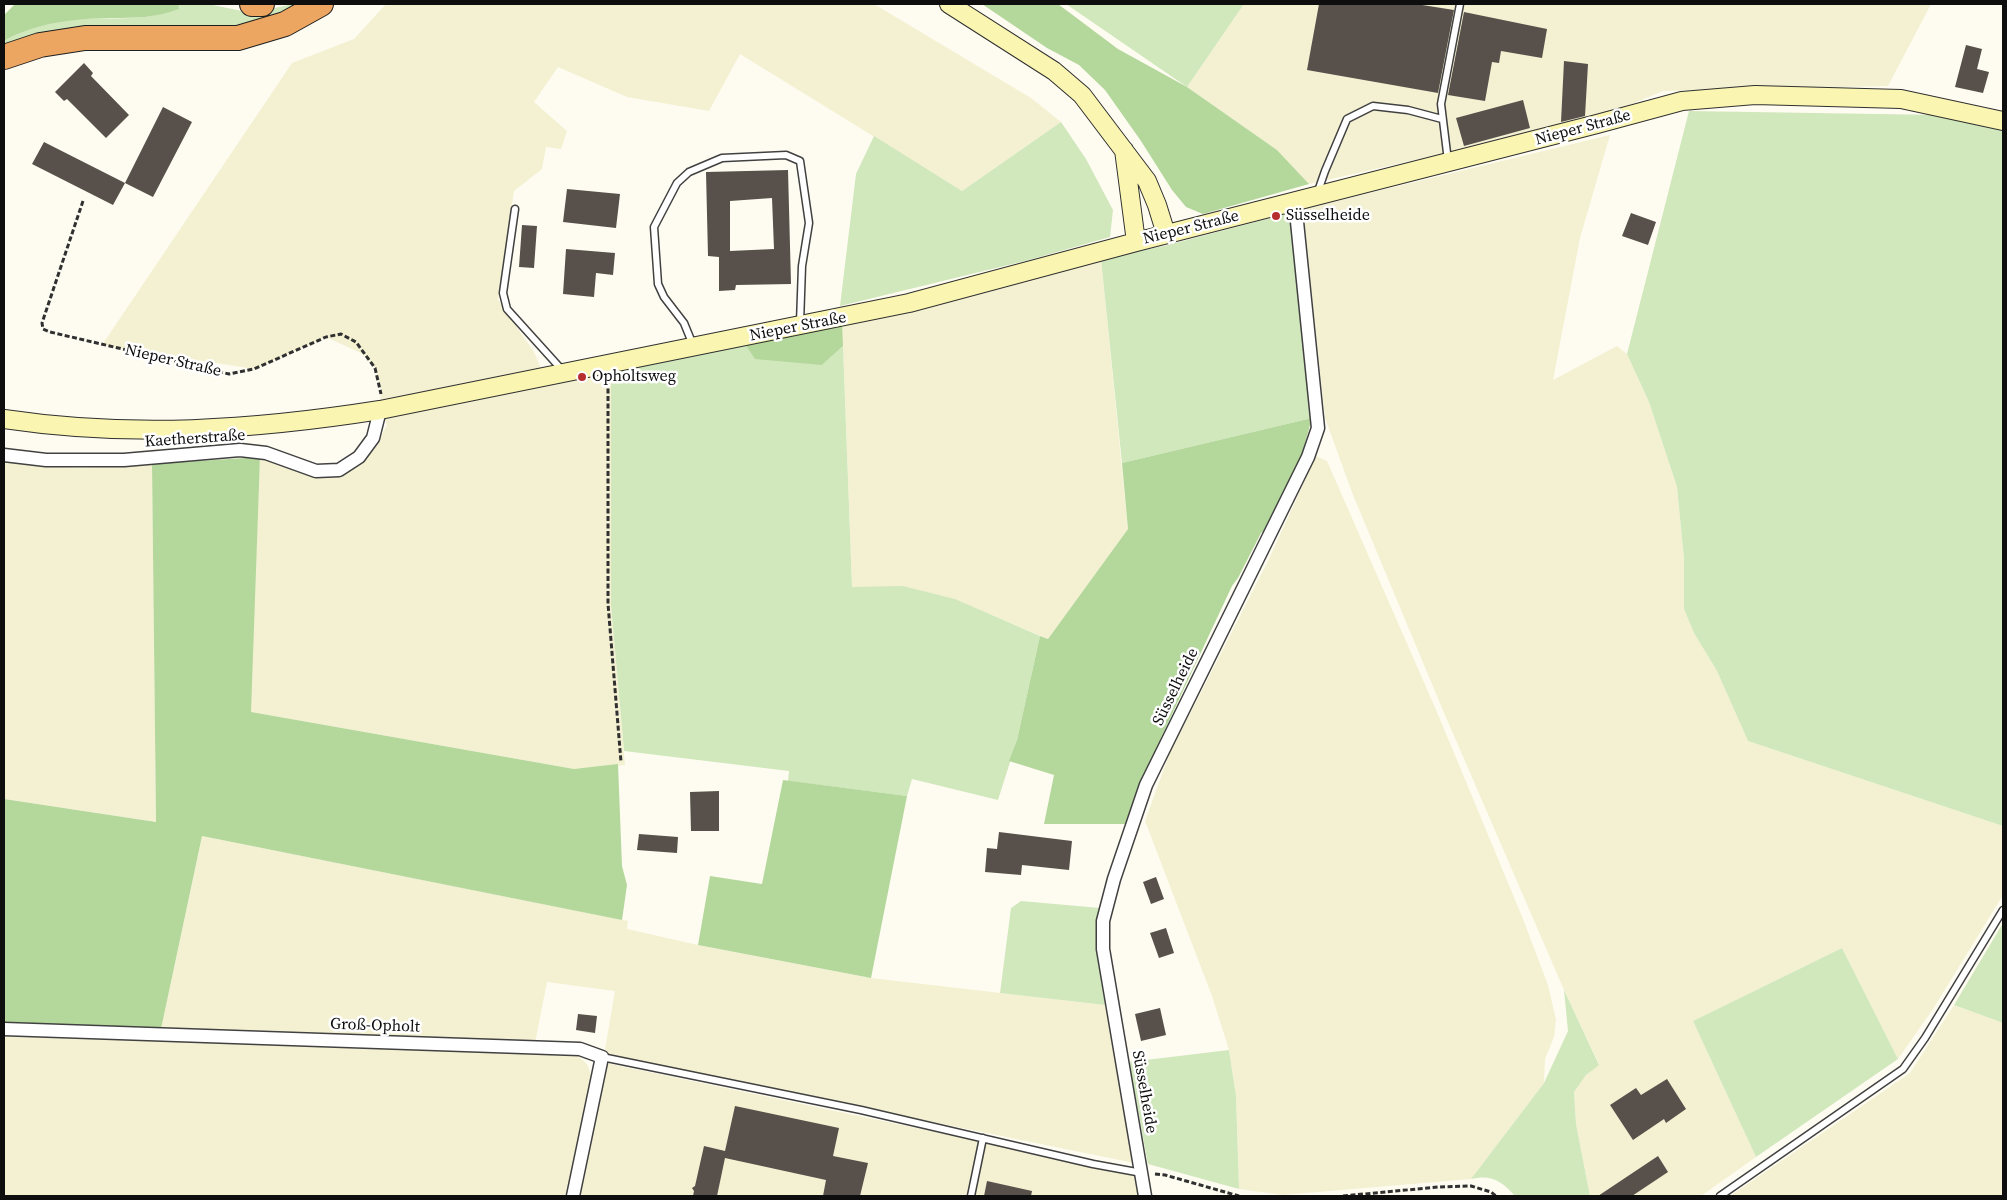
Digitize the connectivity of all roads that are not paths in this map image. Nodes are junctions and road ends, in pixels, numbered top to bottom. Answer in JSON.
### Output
{"nodes":[{"id":1,"x":252,"y":4,"type":"edge"},
{"id":2,"x":262,"y":4,"type":"edge"},
{"id":3,"x":321,"y":4,"type":"edge"},
{"id":4,"x":949,"y":4,"type":"edge"},
{"id":5,"x":1460,"y":4,"type":"edge"},
{"id":6,"x":4,"y":57,"type":"edge"},
{"id":7,"x":1442,"y":119,"type":"junction"},
{"id":8,"x":2003,"y":121,"type":"edge"},
{"id":9,"x":1124,"y":150,"type":"junction"},
{"id":10,"x":1448,"y":163,"type":"junction"},
{"id":11,"x":1316,"y":196,"type":"junction"},
{"id":12,"x":1295,"y":202,"type":"junction"},
{"id":13,"x":515,"y":209,"type":"dead end"},
{"id":14,"x":1166,"y":234,"type":"junction"},
{"id":15,"x":1136,"y":242,"type":"junction"},
{"id":16,"x":800,"y":327,"type":"junction"},
{"id":17,"x":694,"y":348,"type":"junction"},
{"id":18,"x":565,"y":373,"type":"junction"},
{"id":19,"x":380,"y":410,"type":"junction"},
{"id":20,"x":4,"y":419,"type":"edge"},
{"id":21,"x":4,"y":456,"type":"edge"},
{"id":22,"x":2003,"y":910,"type":"edge"},
{"id":23,"x":4,"y":1029,"type":"edge"},
{"id":24,"x":602,"y":1057,"type":"junction"},
{"id":25,"x":983,"y":1138,"type":"junction"},
{"id":26,"x":1142,"y":1173,"type":"junction"},
{"id":27,"x":573,"y":1196,"type":"edge"},
{"id":28,"x":971,"y":1196,"type":"edge"},
{"id":29,"x":1145,"y":1196,"type":"edge"},
{"id":30,"x":1720,"y":1196,"type":"edge"}],
"edges":[{"from":1,"to":2,"type":"highway"},
{"from":3,"to":6,"type":"highway"},
{"from":4,"to":9,"type":"main road"},
{"from":5,"to":7,"type":"lane"},
{"from":7,"to":10,"type":"lane"},
{"from":7,"to":11,"type":"lane"},
{"from":8,"to":10,"type":"main road","name":"Nieper Straße"},
{"from":9,"to":14,"type":"main road"},
{"from":9,"to":15,"type":"main road"},
{"from":10,"to":11,"type":"main road","name":"Nieper Straße"},
{"from":11,"to":12,"type":"main road","name":"Nieper Straße"},
{"from":12,"to":14,"type":"main road","name":"Nieper Straße"},
{"from":12,"to":26,"type":"street","name":"Süsselheide"},
{"from":13,"to":18,"type":"lane"},
{"from":14,"to":15,"type":"main road","name":"Nieper Straße"},
{"from":15,"to":16,"type":"main road","name":"Nieper Straße"},
{"from":16,"to":17,"type":"main road","name":"Nieper Straße"},
{"from":16,"to":17,"type":"lane"},
{"from":17,"to":18,"type":"main road","name":"Nieper Straße"},
{"from":18,"to":19,"type":"main road","name":"Nieper Straße"},
{"from":19,"to":20,"type":"main road","name":"Nieper Straße"},
{"from":19,"to":21,"type":"street","name":"Kaetherstraße"},
{"from":22,"to":30,"type":"lane"},
{"from":23,"to":24,"type":"street","name":"Groß-Opholt"},
{"from":24,"to":25,"type":"lane"},
{"from":24,"to":27,"type":"street"},
{"from":25,"to":26,"type":"lane"},
{"from":25,"to":28,"type":"lane"},
{"from":26,"to":29,"type":"street","name":"Süsselheide"}]}
